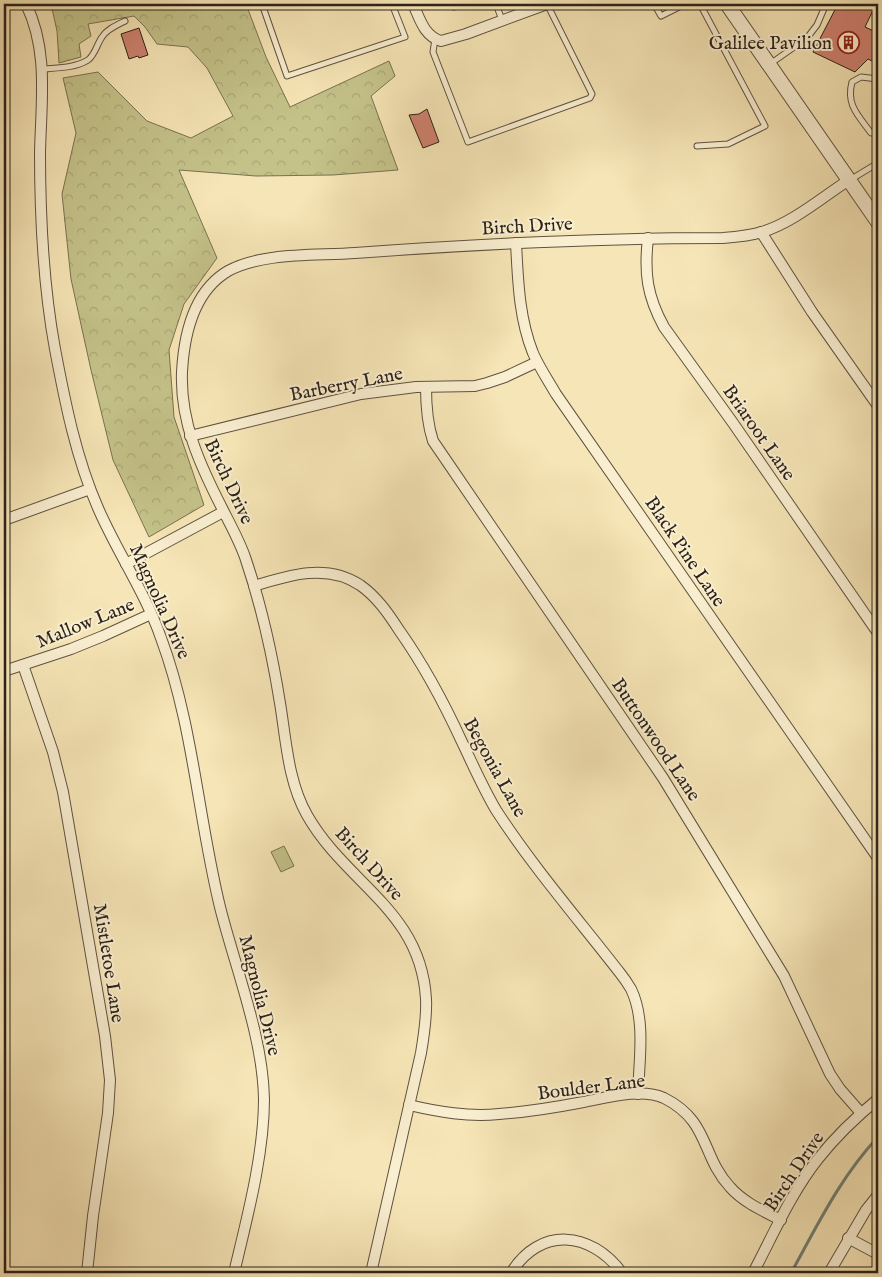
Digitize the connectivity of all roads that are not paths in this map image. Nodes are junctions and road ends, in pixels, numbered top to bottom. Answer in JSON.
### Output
{"nodes":[{"id":1,"x":26,"y":4,"type":"edge"},
{"id":2,"x":262,"y":4,"type":"edge"},
{"id":3,"x":392,"y":4,"type":"edge"},
{"id":4,"x":413,"y":4,"type":"edge"},
{"id":5,"x":462,"y":4,"type":"edge"},
{"id":6,"x":496,"y":4,"type":"edge"},
{"id":7,"x":546,"y":4,"type":"edge"},
{"id":8,"x":654,"y":4,"type":"edge"},
{"id":9,"x":685,"y":4,"type":"edge"},
{"id":10,"x":700,"y":4,"type":"edge"},
{"id":11,"x":727,"y":4,"type":"edge"},
{"id":12,"x":826,"y":4,"type":"edge"},
{"id":13,"x":454,"y":7,"type":"dead end"},
{"id":14,"x":502,"y":20,"type":"junction"},
{"id":15,"x":125,"y":21,"type":"dead end"},
{"id":16,"x":435,"y":39,"type":"junction"},
{"id":17,"x":770,"y":65,"type":"junction"},
{"id":18,"x":42,"y":69,"type":"junction"},
{"id":19,"x":878,"y":79,"type":"edge"},
{"id":20,"x":878,"y":133,"type":"edge"},
{"id":21,"x":697,"y":146,"type":"dead end"},
{"id":22,"x":878,"y":166,"type":"edge"},
{"id":23,"x":849,"y":180,"type":"junction"},
{"id":24,"x":878,"y":222,"type":"edge"},
{"id":25,"x":761,"y":232,"type":"junction"},
{"id":26,"x":648,"y":238,"type":"junction"},
{"id":27,"x":516,"y":243,"type":"junction"},
{"id":28,"x":537,"y":362,"type":"junction"},
{"id":29,"x":426,"y":387,"type":"junction"},
{"id":30,"x":878,"y":406,"type":"edge"},
{"id":31,"x":190,"y":436,"type":"junction"},
{"id":32,"x":90,"y":489,"type":"junction"},
{"id":33,"x":223,"y":512,"type":"junction"},
{"id":34,"x":4,"y":520,"type":"edge"},
{"id":35,"x":126,"y":564,"type":"junction"},
{"id":36,"x":254,"y":586,"type":"junction"},
{"id":37,"x":151,"y":614,"type":"junction"},
{"id":38,"x":878,"y":633,"type":"edge"},
{"id":39,"x":23,"y":665,"type":"junction"},
{"id":40,"x":4,"y":671,"type":"edge"},
{"id":41,"x":878,"y":858,"type":"edge"},
{"id":42,"x":638,"y":1094,"type":"junction"},
{"id":43,"x":878,"y":1099,"type":"edge"},
{"id":44,"x":409,"y":1105,"type":"junction"},
{"id":45,"x":861,"y":1113,"type":"junction"},
{"id":46,"x":878,"y":1194,"type":"edge"},
{"id":47,"x":780,"y":1220,"type":"junction"},
{"id":48,"x":848,"y":1238,"type":"junction"},
{"id":49,"x":878,"y":1254,"type":"edge"},
{"id":50,"x":87,"y":1273,"type":"edge"},
{"id":51,"x":234,"y":1273,"type":"edge"},
{"id":52,"x":371,"y":1273,"type":"edge"},
{"id":53,"x":511,"y":1273,"type":"edge"},
{"id":54,"x":622,"y":1273,"type":"edge"},
{"id":55,"x":753,"y":1273,"type":"edge"},
{"id":56,"x":829,"y":1273,"type":"edge"}],
"edges":[{"from":1,"to":18,"type":"street","name":"Magnolia Drive"},
{"from":2,"to":3,"type":"lane"},
{"from":4,"to":16,"type":"street"},
{"from":5,"to":13,"type":"lane"},
{"from":6,"to":14,"type":"lane"},
{"from":7,"to":14,"type":"street"},
{"from":7,"to":16,"type":"lane"},
{"from":8,"to":9,"type":"lane"},
{"from":10,"to":21,"type":"lane"},
{"from":11,"to":17,"type":"street"},
{"from":12,"to":17,"type":"lane"},
{"from":14,"to":16,"type":"street"},
{"from":15,"to":18,"type":"lane"},
{"from":17,"to":23,"type":"street"},
{"from":18,"to":32,"type":"street","name":"Magnolia Drive"},
{"from":19,"to":20,"type":"lane"},
{"from":22,"to":23,"type":"lane"},
{"from":23,"to":24,"type":"street"},
{"from":23,"to":25,"type":"street","name":"Birch Drive"},
{"from":25,"to":26,"type":"street","name":"Birch Drive"},
{"from":25,"to":30,"type":"street"},
{"from":26,"to":27,"type":"street","name":"Birch Drive"},
{"from":26,"to":38,"type":"street","name":"Briaroot Lane"},
{"from":27,"to":28,"type":"street","name":"Black Pine Lane"},
{"from":27,"to":31,"type":"street","name":"Birch Drive"},
{"from":28,"to":29,"type":"street","name":"Barberry Lane"},
{"from":28,"to":41,"type":"street","name":"Black Pine Lane"},
{"from":29,"to":31,"type":"street","name":"Barberry Lane"},
{"from":29,"to":45,"type":"street","name":"Buttonwood Lane"},
{"from":31,"to":33,"type":"street","name":"Birch Drive"},
{"from":32,"to":34,"type":"street"},
{"from":32,"to":35,"type":"street","name":"Magnolia Drive"},
{"from":33,"to":35,"type":"street"},
{"from":33,"to":36,"type":"street","name":"Birch Drive"},
{"from":35,"to":37,"type":"street","name":"Magnolia Drive"},
{"from":36,"to":42,"type":"street","name":"Begonia Lane"},
{"from":36,"to":44,"type":"street","name":"Birch Drive"},
{"from":37,"to":39,"type":"street","name":"Mallow Lane"},
{"from":37,"to":51,"type":"street","name":"Magnolia Drive"},
{"from":39,"to":40,"type":"street","name":"Mallow Lane"},
{"from":39,"to":50,"type":"street","name":"Mistletoe Lane"},
{"from":42,"to":44,"type":"street","name":"Boulder Lane"},
{"from":42,"to":47,"type":"street","name":"Boulder Lane"},
{"from":43,"to":45,"type":"street","name":"Birch Drive"},
{"from":44,"to":52,"type":"street","name":"Birch Drive"},
{"from":45,"to":47,"type":"street","name":"Birch Drive"},
{"from":46,"to":48,"type":"street"},
{"from":47,"to":55,"type":"street","name":"Birch Drive"},
{"from":48,"to":49,"type":"street"},
{"from":48,"to":56,"type":"street"},
{"from":53,"to":54,"type":"street"}]}
